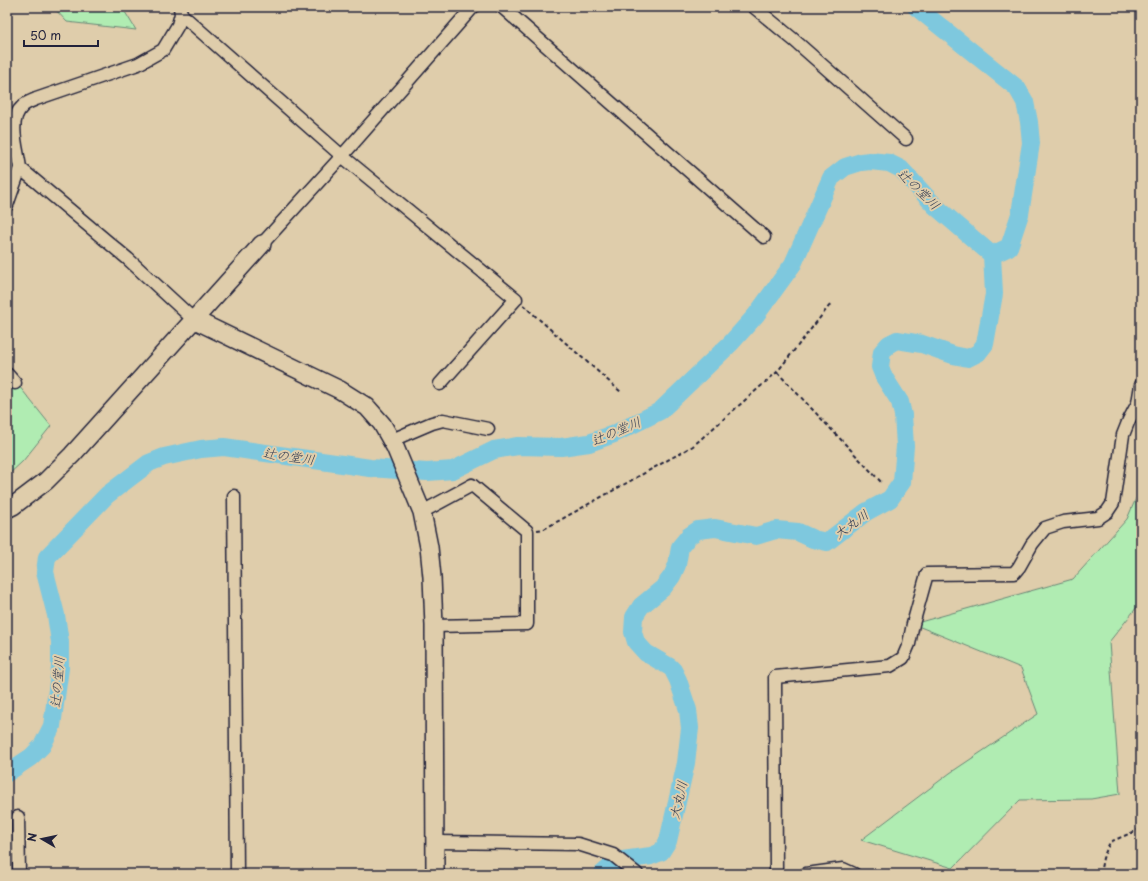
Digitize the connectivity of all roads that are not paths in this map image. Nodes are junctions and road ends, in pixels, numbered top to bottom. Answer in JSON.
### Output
{"nodes":[{"id":1,"x":473,"y":7,"type":"edge"},
{"id":2,"x":502,"y":7,"type":"edge"},
{"id":3,"x":754,"y":7,"type":"edge"},
{"id":4,"x":181,"y":11,"type":"edge"},
{"id":5,"x":10,"y":124,"type":"edge"},
{"id":6,"x":906,"y":139,"type":"dead end"},
{"id":7,"x":342,"y":156,"type":"junction"},
{"id":8,"x":20,"y":168,"type":"junction"},
{"id":9,"x":7,"y":205,"type":"edge"},
{"id":10,"x":764,"y":236,"type":"dead end"},
{"id":11,"x":262,"y":244,"type":"joint"},
{"id":12,"x":193,"y":319,"type":"junction"},
{"id":13,"x":440,"y":384,"type":"dead end"},
{"id":14,"x":1141,"y":385,"type":"edge"},
{"id":15,"x":488,"y":429,"type":"dead end"},
{"id":16,"x":393,"y":444,"type":"junction"},
{"id":17,"x":234,"y":496,"type":"dead end"},
{"id":18,"x":420,"y":508,"type":"junction"},
{"id":19,"x":7,"y":509,"type":"edge"},
{"id":20,"x":434,"y":626,"type":"junction"},
{"id":21,"x":18,"y":817,"type":"dead end"},
{"id":22,"x":435,"y":842,"type":"junction"},
{"id":23,"x":19,"y":874,"type":"edge"},
{"id":24,"x":237,"y":874,"type":"edge"},
{"id":25,"x":435,"y":874,"type":"edge"},
{"id":26,"x":637,"y":874,"type":"edge"},
{"id":27,"x":776,"y":874,"type":"edge"},
{"id":28,"x":806,"y":874,"type":"edge"},
{"id":29,"x":854,"y":874,"type":"edge"}],
"edges":[{"from":1,"to":7,"type":"street"},
{"from":2,"to":10,"type":"street"},
{"from":3,"to":6,"type":"street"},
{"from":4,"to":5,"type":"street"},
{"from":4,"to":7,"type":"street"},
{"from":5,"to":8,"type":"street"},
{"from":7,"to":11,"type":"street"},
{"from":7,"to":13,"type":"street"},
{"from":8,"to":9,"type":"street"},
{"from":8,"to":12,"type":"street"},
{"from":11,"to":12,"type":"street"},
{"from":12,"to":16,"type":"street"},
{"from":12,"to":19,"type":"street"},
{"from":14,"to":27,"type":"street"},
{"from":15,"to":16,"type":"street"},
{"from":16,"to":18,"type":"street"},
{"from":17,"to":24,"type":"street"},
{"from":18,"to":20,"type":"street"},
{"from":18,"to":20,"type":"street"},
{"from":20,"to":22,"type":"street"},
{"from":21,"to":23,"type":"street"},
{"from":22,"to":25,"type":"street"},
{"from":22,"to":26,"type":"street"},
{"from":28,"to":29,"type":"street"}]}
